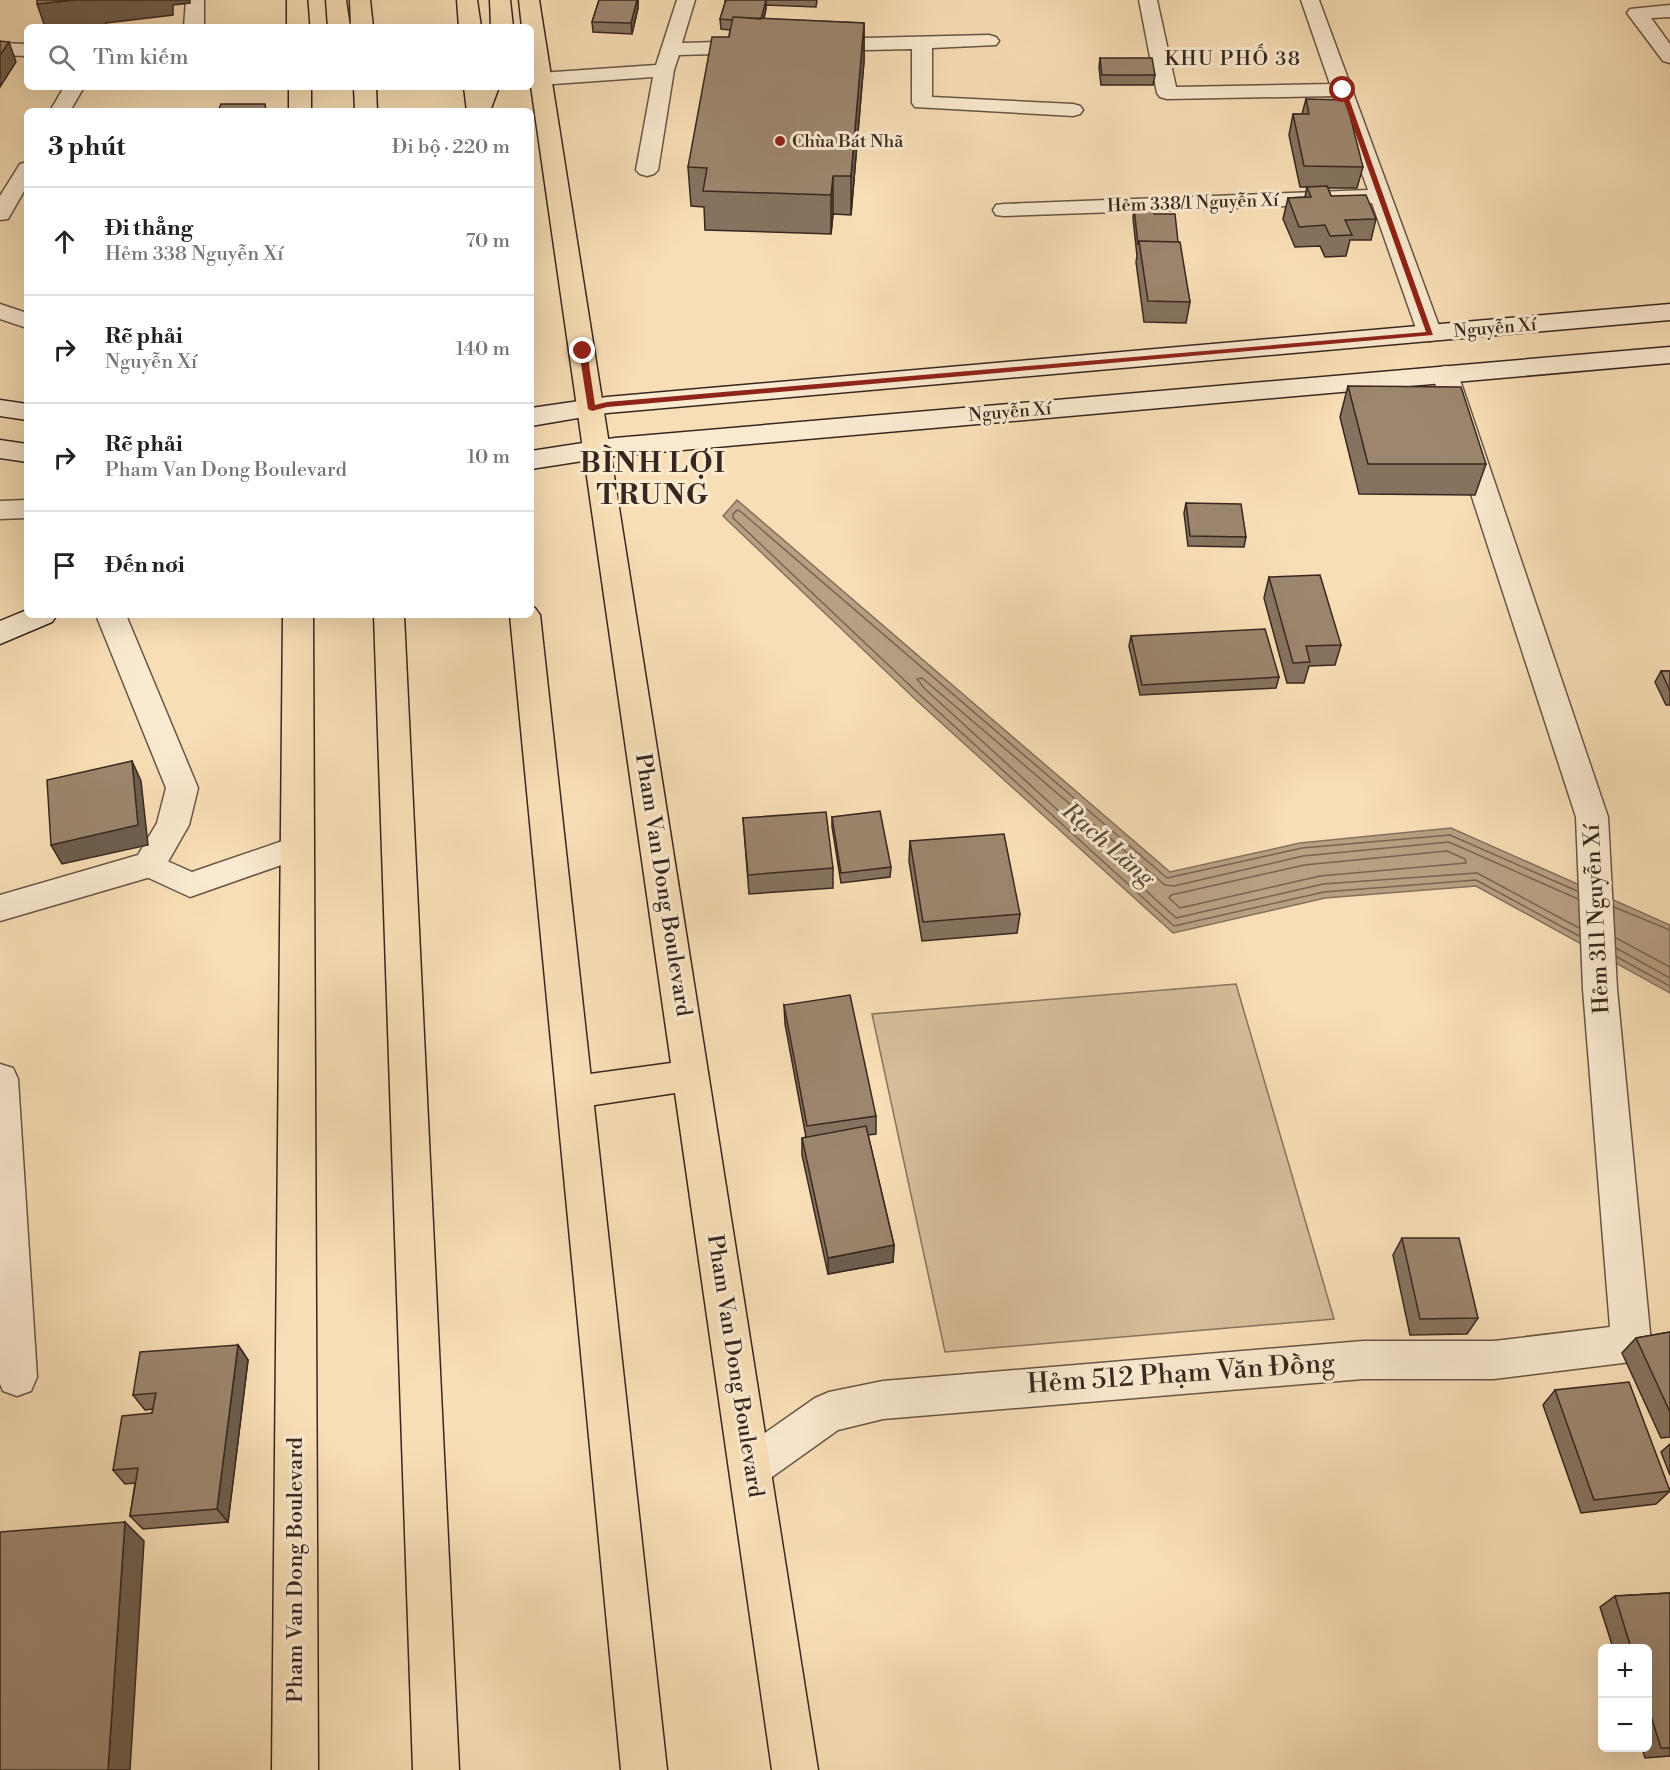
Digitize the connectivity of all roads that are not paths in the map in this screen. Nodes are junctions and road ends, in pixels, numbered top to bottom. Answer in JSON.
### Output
{"nodes":[{"id":1,"x":195,"y":0,"type":"edge"},
{"id":2,"x":297,"y":0,"type":"edge"},
{"id":3,"x":336,"y":0,"type":"edge"},
{"id":4,"x":360,"y":0,"type":"edge"},
{"id":5,"x":468,"y":0,"type":"edge"},
{"id":6,"x":500,"y":0,"type":"edge"},
{"id":7,"x":529,"y":0,"type":"edge"},
{"id":8,"x":686,"y":0,"type":"edge"},
{"id":9,"x":1148,"y":0,"type":"edge"},
{"id":10,"x":1310,"y":0,"type":"edge"},
{"id":11,"x":1670,"y":10,"type":"edge"},
{"id":12,"x":194,"y":24,"type":"edge"},
{"id":13,"x":298,"y":24,"type":"edge"},
{"id":14,"x":339,"y":24,"type":"edge"},
{"id":15,"x":362,"y":24,"type":"edge"},
{"id":16,"x":470,"y":24,"type":"edge"},
{"id":17,"x":502,"y":24,"type":"edge"},
{"id":18,"x":532,"y":24,"type":"edge"},
{"id":19,"x":534,"y":36,"type":"edge"},
{"id":20,"x":989,"y":41,"type":"dead end"},
{"id":21,"x":922,"y":42,"type":"junction"},
{"id":22,"x":766,"y":46,"type":"edge"},
{"id":23,"x":802,"y":46,"type":"edge"},
{"id":24,"x":0,"y":49,"type":"edge"},
{"id":25,"x":670,"y":49,"type":"junction"},
{"id":26,"x":24,"y":50,"type":"edge"},
{"id":27,"x":1670,"y":57,"type":"edge"},
{"id":28,"x":664,"y":70,"type":"junction"},
{"id":29,"x":540,"y":79,"type":"junction"},
{"id":30,"x":72,"y":90,"type":"edge"},
{"id":31,"x":300,"y":90,"type":"edge"},
{"id":32,"x":365,"y":90,"type":"edge"},
{"id":33,"x":476,"y":90,"type":"edge"},
{"id":34,"x":487,"y":90,"type":"edge"},
{"id":35,"x":1343,"y":90,"type":"junction"},
{"id":36,"x":62,"y":108,"type":"edge"},
{"id":37,"x":300,"y":108,"type":"edge"},
{"id":38,"x":366,"y":108,"type":"edge"},
{"id":39,"x":478,"y":108,"type":"edge"},
{"id":40,"x":479,"y":108,"type":"edge"},
{"id":41,"x":1073,"y":110,"type":"dead end"},
{"id":42,"x":647,"y":170,"type":"dead end"},
{"id":43,"x":24,"y":173,"type":"edge"},
{"id":44,"x":1382,"y":196,"type":"junction"},
{"id":45,"x":1004,"y":210,"type":"dead end"},
{"id":46,"x":0,"y":213,"type":"edge"},
{"id":47,"x":0,"y":311,"type":"edge"},
{"id":48,"x":1670,"y":312,"type":"edge"},
{"id":49,"x":24,"y":320,"type":"edge"},
{"id":50,"x":1430,"y":334,"type":"junction"},
{"id":51,"x":1670,"y":354,"type":"edge"},
{"id":52,"x":1444,"y":374,"type":"junction"},
{"id":53,"x":0,"y":408,"type":"edge"},
{"id":54,"x":592,"y":409,"type":"junction"},
{"id":55,"x":24,"y":412,"type":"edge"},
{"id":56,"x":534,"y":417,"type":"edge"},
{"id":57,"x":0,"y":449,"type":"edge"},
{"id":58,"x":598,"y":451,"type":"junction"},
{"id":59,"x":24,"y":453,"type":"edge"},
{"id":60,"x":534,"y":460,"type":"edge"},
{"id":61,"x":24,"y":509,"type":"edge"},
{"id":62,"x":0,"y":510,"type":"edge"},
{"id":63,"x":35,"y":618,"type":"edge"},
{"id":64,"x":112,"y":618,"type":"edge"},
{"id":65,"x":298,"y":618,"type":"edge"},
{"id":66,"x":389,"y":618,"type":"edge"},
{"id":67,"x":525,"y":618,"type":"edge"},
{"id":68,"x":0,"y":633,"type":"edge"},
{"id":69,"x":297,"y":848,"type":"junction"},
{"id":70,"x":149,"y":866,"type":"junction"},
{"id":71,"x":0,"y":908,"type":"edge"},
{"id":72,"x":692,"y":1075,"type":"junction"},
{"id":73,"x":0,"y":1079,"type":"edge"},
{"id":74,"x":575,"y":1092,"type":"junction"},
{"id":75,"x":1646,"y":1341,"type":"joint"},
{"id":76,"x":17,"y":1377,"type":"dead end"},
{"id":77,"x":750,"y":1468,"type":"junction"},
{"id":78,"x":295,"y":1770,"type":"edge"},
{"id":79,"x":436,"y":1770,"type":"edge"},
{"id":80,"x":644,"y":1770,"type":"edge"},
{"id":81,"x":795,"y":1770,"type":"edge"}],
"edges":[{"from":1,"to":12,"type":"lane"},
{"from":2,"to":13,"type":"main road"},
{"from":3,"to":14,"type":"main road"},
{"from":4,"to":15,"type":"main road"},
{"from":5,"to":16,"type":"main road"},
{"from":6,"to":17,"type":"main road"},
{"from":7,"to":18,"type":"main road","name":"Pham Van Dong Boulevard"},
{"from":8,"to":25,"type":"lane"},
{"from":9,"to":35,"type":"lane"},
{"from":10,"to":35,"type":"lane"},
{"from":11,"to":27,"type":"lane"},
{"from":19,"to":29,"type":"main road","name":"Pham Van Dong Boulevard"},
{"from":20,"to":21,"type":"lane"},
{"from":21,"to":23,"type":"lane"},
{"from":21,"to":41,"type":"lane"},
{"from":22,"to":25,"type":"lane"},
{"from":24,"to":26,"type":"street"},
{"from":25,"to":28,"type":"lane"},
{"from":28,"to":29,"type":"lane"},
{"from":28,"to":42,"type":"lane"},
{"from":29,"to":54,"type":"main road","name":"Pham Van Dong Boulevard"},
{"from":30,"to":36,"type":"lane"},
{"from":31,"to":37,"type":"main road"},
{"from":32,"to":38,"type":"main road"},
{"from":33,"to":39,"type":"main road"},
{"from":34,"to":40,"type":"main road"},
{"from":35,"to":44,"type":"lane"},
{"from":43,"to":46,"type":"lane"},
{"from":44,"to":45,"type":"lane","name":"Hẻm 338/1 Nguyễn Xí"},
{"from":44,"to":50,"type":"lane"},
{"from":47,"to":49,"type":"lane"},
{"from":48,"to":50,"type":"street","name":"Nguyễn Xí"},
{"from":50,"to":54,"type":"street","name":"Nguyễn Xí"},
{"from":51,"to":52,"type":"street","name":"Nguyễn Xí"},
{"from":52,"to":58,"type":"street","name":"Nguyễn Xí"},
{"from":52,"to":75,"type":"street","name":"Hẻm 311 Nguyễn Xí"},
{"from":53,"to":55,"type":"street"},
{"from":54,"to":56,"type":"street","name":"Nguyễn Xí"},
{"from":54,"to":58,"type":"main road","name":"Pham Van Dong Boulevard"},
{"from":57,"to":59,"type":"street"},
{"from":58,"to":60,"type":"street","name":"Nguyễn Xí"},
{"from":58,"to":72,"type":"main road","name":"Pham Van Dong Boulevard"},
{"from":61,"to":62,"type":"street"},
{"from":63,"to":68,"type":"street"},
{"from":64,"to":70,"type":"street"},
{"from":65,"to":69,"type":"main road","name":"Pham Van Dong Boulevard"},
{"from":66,"to":79,"type":"main road"},
{"from":67,"to":74,"type":"main road"},
{"from":69,"to":70,"type":"lane"},
{"from":69,"to":78,"type":"main road","name":"Pham Van Dong Boulevard"},
{"from":70,"to":71,"type":"street"},
{"from":72,"to":74,"type":"main road"},
{"from":72,"to":77,"type":"main road","name":"Pham Van Dong Boulevard"},
{"from":73,"to":76,"type":"street"},
{"from":74,"to":80,"type":"main road"},
{"from":75,"to":77,"type":"street","name":"Hẻm 512 Phạm Văn Đồng"},
{"from":77,"to":81,"type":"main road","name":"Pham Van Dong Boulevard"}]}
